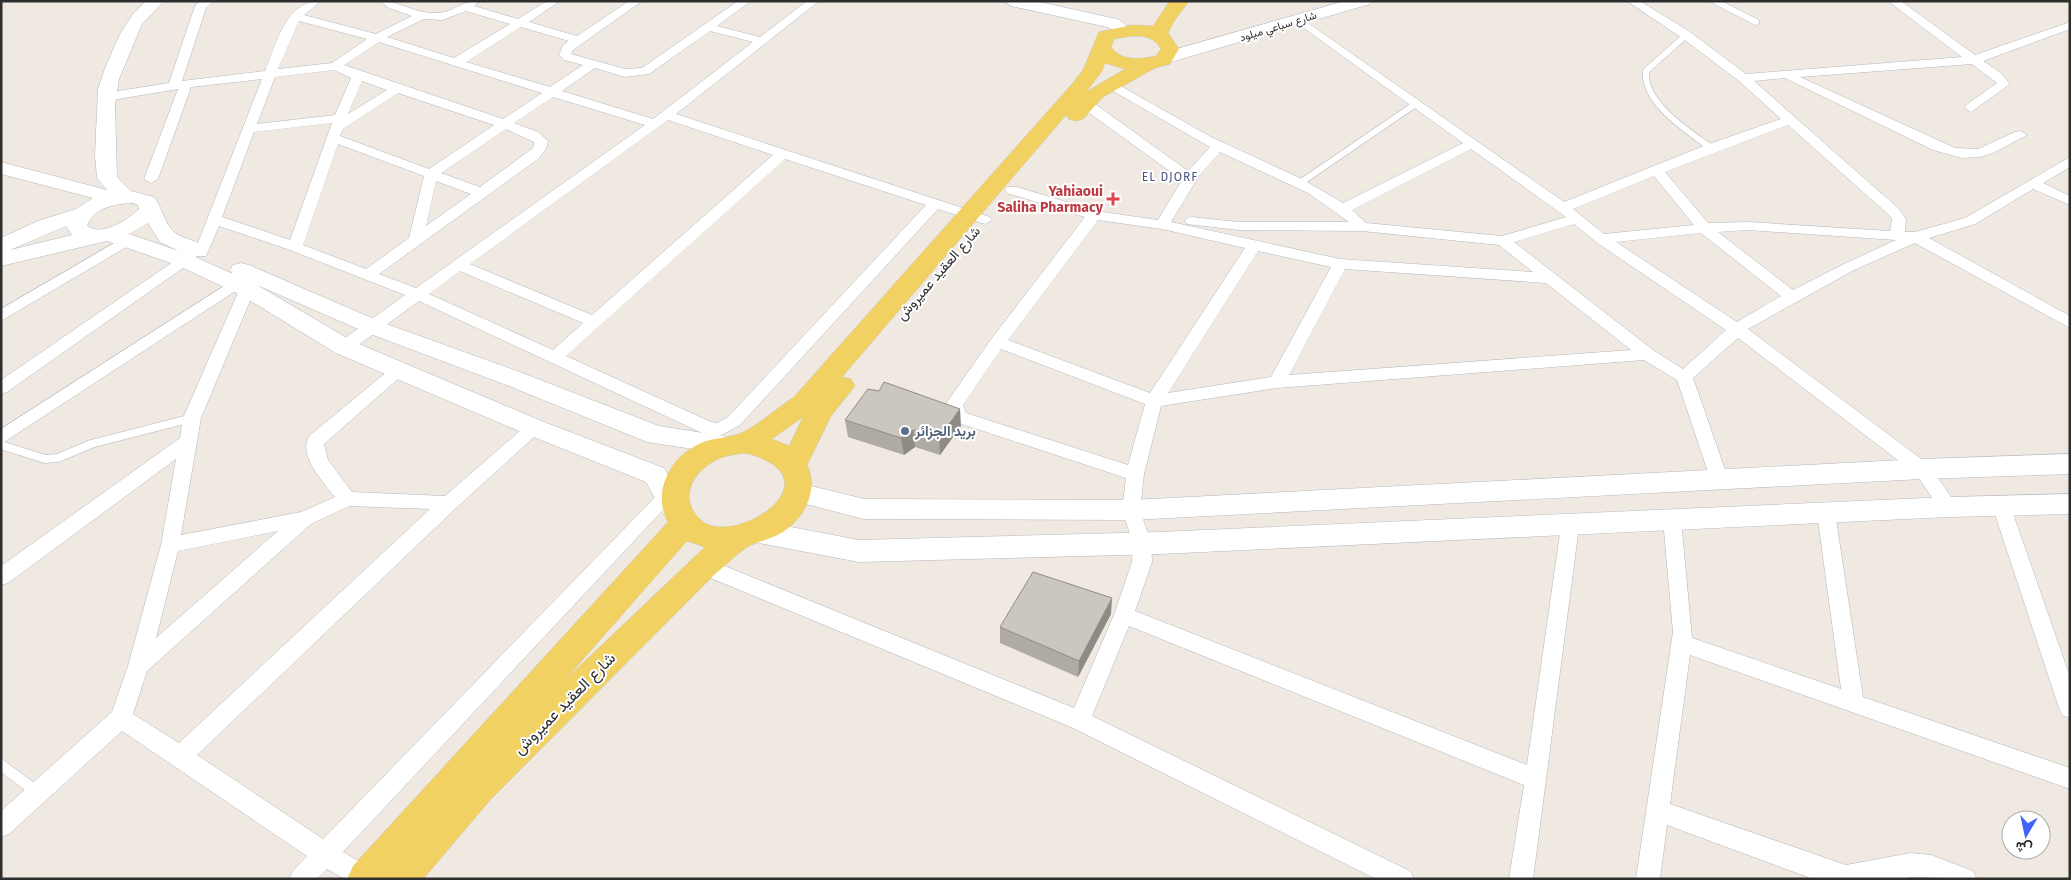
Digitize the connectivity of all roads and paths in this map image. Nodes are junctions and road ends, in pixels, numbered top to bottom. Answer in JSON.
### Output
{"nodes":[{"id":1,"x":156,"y":1,"type":"edge"},
{"id":2,"x":208,"y":1,"type":"edge"},
{"id":3,"x":316,"y":1,"type":"edge"},
{"id":4,"x":385,"y":1,"type":"edge"},
{"id":5,"x":555,"y":1,"type":"edge"},
{"id":6,"x":637,"y":1,"type":"edge"},
{"id":7,"x":746,"y":1,"type":"edge"},
{"id":8,"x":814,"y":1,"type":"edge"},
{"id":9,"x":1011,"y":1,"type":"edge"},
{"id":10,"x":1180,"y":1,"type":"edge"},
{"id":11,"x":1364,"y":1,"type":"edge"},
{"id":12,"x":1632,"y":1,"type":"edge"},
{"id":13,"x":1715,"y":1,"type":"edge"},
{"id":14,"x":1892,"y":1,"type":"edge"},
{"id":15,"x":470,"y":4,"type":"edge"},
{"id":16,"x":1062,"y":14,"type":"junction"},
{"id":17,"x":295,"y":16,"type":"junction"},
{"id":18,"x":421,"y":16,"type":"junction"},
{"id":19,"x":1144,"y":16,"type":"dead end"},
{"id":20,"x":1298,"y":19,"type":"junction"},
{"id":21,"x":1756,"y":22,"type":"dead end"},
{"id":22,"x":520,"y":23,"type":"junction"},
{"id":23,"x":2070,"y":25,"type":"edge"},
{"id":24,"x":707,"y":27,"type":"junction"},
{"id":25,"x":1128,"y":30,"type":"junction"},
{"id":26,"x":1686,"y":35,"type":"junction"},
{"id":27,"x":377,"y":38,"type":"junction"},
{"id":28,"x":579,"y":40,"type":"junction"},
{"id":29,"x":762,"y":41,"type":"junction"},
{"id":30,"x":1104,"y":42,"type":"junction"},
{"id":31,"x":1159,"y":49,"type":"junction"},
{"id":32,"x":1974,"y":60,"type":"junction"},
{"id":33,"x":455,"y":62,"type":"junction"},
{"id":34,"x":593,"y":64,"type":"junction"},
{"id":35,"x":335,"y":66,"type":"junction"},
{"id":36,"x":270,"y":73,"type":"junction"},
{"id":37,"x":358,"y":76,"type":"junction"},
{"id":38,"x":1788,"y":76,"type":"junction"},
{"id":39,"x":1743,"y":78,"type":"junction"},
{"id":40,"x":1110,"y":84,"type":"junction"},
{"id":41,"x":180,"y":85,"type":"junction"},
{"id":42,"x":396,"y":89,"type":"junction"},
{"id":43,"x":550,"y":93,"type":"junction"},
{"id":44,"x":106,"y":97,"type":"junction"},
{"id":45,"x":1417,"y":103,"type":"junction"},
{"id":46,"x":1086,"y":104,"type":"junction"},
{"id":47,"x":1971,"y":108,"type":"dead end"},
{"id":48,"x":661,"y":120,"type":"junction"},
{"id":49,"x":1790,"y":120,"type":"junction"},
{"id":50,"x":504,"y":124,"type":"junction"},
{"id":51,"x":337,"y":128,"type":"junction"},
{"id":52,"x":248,"y":130,"type":"junction"},
{"id":53,"x":2020,"y":135,"type":"dead end"},
{"id":54,"x":1472,"y":143,"type":"junction"},
{"id":55,"x":1218,"y":146,"type":"junction"},
{"id":56,"x":1710,"y":148,"type":"junction"},
{"id":57,"x":783,"y":153,"type":"junction"},
{"id":58,"x":2070,"y":161,"type":"edge"},
{"id":59,"x":1,"y":168,"type":"edge"},
{"id":60,"x":1656,"y":170,"type":"junction"},
{"id":61,"x":431,"y":174,"type":"junction"},
{"id":62,"x":1189,"y":178,"type":"junction"},
{"id":63,"x":37,"y":179,"type":"junction"},
{"id":64,"x":151,"y":179,"type":"dead end"},
{"id":65,"x":1300,"y":183,"type":"junction"},
{"id":66,"x":2034,"y":184,"type":"junction"},
{"id":67,"x":1012,"y":190,"type":"junction"},
{"id":68,"x":482,"y":193,"type":"junction"},
{"id":69,"x":120,"y":198,"type":"junction"},
{"id":70,"x":2070,"y":201,"type":"edge"},
{"id":71,"x":936,"y":203,"type":"junction"},
{"id":72,"x":1344,"y":208,"type":"junction"},
{"id":73,"x":1562,"y":208,"type":"junction"},
{"id":74,"x":149,"y":210,"type":"junction"},
{"id":75,"x":84,"y":213,"type":"junction"},
{"id":76,"x":1094,"y":215,"type":"junction"},
{"id":77,"x":977,"y":217,"type":"junction"},
{"id":78,"x":214,"y":219,"type":"junction"},
{"id":79,"x":1576,"y":219,"type":"junction"},
{"id":80,"x":1164,"y":221,"type":"junction"},
{"id":81,"x":1362,"y":226,"type":"junction"},
{"id":82,"x":1704,"y":228,"type":"junction"},
{"id":83,"x":1897,"y":236,"type":"junction"},
{"id":84,"x":111,"y":237,"type":"junction"},
{"id":85,"x":1916,"y":237,"type":"junction"},
{"id":86,"x":416,"y":239,"type":"junction"},
{"id":87,"x":1601,"y":239,"type":"junction"},
{"id":88,"x":1503,"y":241,"type":"junction"},
{"id":89,"x":1,"y":246,"type":"edge"},
{"id":90,"x":1254,"y":246,"type":"junction"},
{"id":91,"x":295,"y":248,"type":"junction"},
{"id":92,"x":193,"y":256,"type":"junction"},
{"id":93,"x":1,"y":259,"type":"edge"},
{"id":94,"x":1340,"y":264,"type":"junction"},
{"id":95,"x":460,"y":266,"type":"junction"},
{"id":96,"x":367,"y":276,"type":"junction"},
{"id":97,"x":1552,"y":278,"type":"junction"},
{"id":98,"x":241,"y":286,"type":"junction"},
{"id":99,"x":419,"y":295,"type":"junction"},
{"id":100,"x":1792,"y":297,"type":"junction"},
{"id":101,"x":1,"y":316,"type":"edge"},
{"id":102,"x":594,"y":322,"type":"junction"},
{"id":103,"x":2070,"y":323,"type":"edge"},
{"id":104,"x":372,"y":327,"type":"junction"},
{"id":105,"x":1736,"y":329,"type":"junction"},
{"id":106,"x":998,"y":342,"type":"junction"},
{"id":107,"x":344,"y":347,"type":"junction"},
{"id":108,"x":1646,"y":354,"type":"junction"},
{"id":109,"x":555,"y":358,"type":"junction"},
{"id":110,"x":400,"y":370,"type":"junction"},
{"id":111,"x":1684,"y":378,"type":"junction"},
{"id":112,"x":1277,"y":382,"type":"junction"},
{"id":113,"x":1,"y":388,"type":"edge"},
{"id":114,"x":1154,"y":400,"type":"junction"},
{"id":115,"x":192,"y":418,"type":"junction"},
{"id":116,"x":535,"y":428,"type":"junction"},
{"id":117,"x":1,"y":438,"type":"edge"},
{"id":118,"x":187,"y":442,"type":"junction"},
{"id":119,"x":736,"y":444,"type":"junction"},
{"id":120,"x":1,"y":445,"type":"edge"},
{"id":121,"x":794,"y":463,"type":"junction"},
{"id":122,"x":2070,"y":464,"type":"edge"},
{"id":123,"x":1922,"y":469,"type":"junction"},
{"id":124,"x":1135,"y":474,"type":"junction"},
{"id":125,"x":1720,"y":481,"type":"junction"},
{"id":126,"x":799,"y":493,"type":"junction"},
{"id":127,"x":347,"y":499,"type":"junction"},
{"id":128,"x":449,"y":503,"type":"junction"},
{"id":129,"x":2070,"y":504,"type":"edge"},
{"id":130,"x":2001,"y":505,"type":"junction"},
{"id":131,"x":1949,"y":507,"type":"junction"},
{"id":132,"x":675,"y":510,"type":"junction"},
{"id":133,"x":1131,"y":510,"type":"junction"},
{"id":134,"x":1826,"y":513,"type":"junction"},
{"id":135,"x":304,"y":519,"type":"junction"},
{"id":136,"x":1672,"y":520,"type":"junction"},
{"id":137,"x":1570,"y":526,"type":"junction"},
{"id":138,"x":749,"y":535,"type":"junction"},
{"id":139,"x":1142,"y":543,"type":"junction"},
{"id":140,"x":170,"y":545,"type":"junction"},
{"id":141,"x":703,"y":566,"type":"junction"},
{"id":142,"x":1,"y":577,"type":"edge"},
{"id":143,"x":1124,"y":615,"type":"junction"},
{"id":144,"x":1681,"y":643,"type":"junction"},
{"id":145,"x":138,"y":666,"type":"junction"},
{"id":146,"x":1853,"y":703,"type":"junction"},
{"id":147,"x":2070,"y":708,"type":"edge"},
{"id":148,"x":121,"y":718,"type":"junction"},
{"id":149,"x":1079,"y":720,"type":"junction"},
{"id":150,"x":180,"y":756,"type":"junction"},
{"id":151,"x":1,"y":764,"type":"edge"},
{"id":152,"x":1536,"y":779,"type":"junction"},
{"id":153,"x":2070,"y":779,"type":"edge"},
{"id":154,"x":39,"y":794,"type":"junction"},
{"id":155,"x":1658,"y":811,"type":"junction"},
{"id":156,"x":1,"y":826,"type":"edge"},
{"id":157,"x":324,"y":854,"type":"junction"},
{"id":158,"x":301,"y":879,"type":"edge"},
{"id":159,"x":375,"y":879,"type":"edge"},
{"id":160,"x":1402,"y":879,"type":"edge"},
{"id":161,"x":1521,"y":879,"type":"edge"},
{"id":162,"x":1648,"y":879,"type":"edge"},
{"id":163,"x":1965,"y":879,"type":"edge"}],
"edges":[{"from":1,"to":44,"type":"street"},
{"from":2,"to":41,"type":"street"},
{"from":3,"to":17,"type":"street"},
{"from":4,"to":18,"type":"street"},
{"from":5,"to":22,"type":"street"},
{"from":6,"to":28,"type":"street"},
{"from":7,"to":24,"type":"street"},
{"from":8,"to":29,"type":"street"},
{"from":9,"to":16,"type":"street"},
{"from":10,"to":31,"type":"main road"},
{"from":11,"to":20,"type":"street","name":"شارع سباعي ميلود"},
{"from":12,"to":26,"type":"street"},
{"from":13,"to":21,"type":"lane"},
{"from":14,"to":32,"type":"street"},
{"from":15,"to":18,"type":"street"},
{"from":15,"to":22,"type":"street"},
{"from":16,"to":25,"type":"street"},
{"from":16,"to":30,"type":"street"},
{"from":17,"to":27,"type":"street"},
{"from":17,"to":36,"type":"street"},
{"from":18,"to":27,"type":"street"},
{"from":19,"to":25,"type":"main road"},
{"from":20,"to":31,"type":"street","name":"شارع سباعي ميلود"},
{"from":20,"to":45,"type":"street"},
{"from":22,"to":28,"type":"street"},
{"from":22,"to":33,"type":"street"},
{"from":23,"to":32,"type":"street"},
{"from":24,"to":29,"type":"street"},
{"from":24,"to":34,"type":"street"},
{"from":25,"to":30,"type":"main road"},
{"from":25,"to":31,"type":"main road"},
{"from":26,"to":39,"type":"street"},
{"from":26,"to":56,"type":"lane"},
{"from":27,"to":33,"type":"street"},
{"from":27,"to":35,"type":"street"},
{"from":28,"to":34,"type":"street"},
{"from":29,"to":48,"type":"street"},
{"from":30,"to":31,"type":"main road"},
{"from":30,"to":77,"type":"main road","name":"شارع العقيد عميروش"},
{"from":31,"to":40,"type":"main road","name":"شارع العقيد عميروش"},
{"from":32,"to":38,"type":"street"},
{"from":32,"to":47,"type":"street"},
{"from":33,"to":43,"type":"street"},
{"from":34,"to":43,"type":"street"},
{"from":35,"to":36,"type":"street"},
{"from":35,"to":37,"type":"street"},
{"from":36,"to":41,"type":"street"},
{"from":36,"to":52,"type":"street"},
{"from":37,"to":42,"type":"street"},
{"from":37,"to":51,"type":"street"},
{"from":38,"to":39,"type":"street"},
{"from":38,"to":53,"type":"street"},
{"from":39,"to":49,"type":"street"},
{"from":40,"to":46,"type":"main road","name":"شارع العقيد عميروش"},
{"from":40,"to":55,"type":"street"},
{"from":41,"to":44,"type":"street"},
{"from":41,"to":64,"type":"street"},
{"from":42,"to":50,"type":"street"},
{"from":42,"to":51,"type":"street"},
{"from":43,"to":48,"type":"street"},
{"from":43,"to":50,"type":"street"},
{"from":44,"to":69,"type":"street"},
{"from":45,"to":54,"type":"street"},
{"from":45,"to":65,"type":"lane"},
{"from":46,"to":62,"type":"street"},
{"from":46,"to":67,"type":"main road","name":"شارع العقيد عميروش"},
{"from":48,"to":57,"type":"street"},
{"from":48,"to":95,"type":"street"},
{"from":49,"to":56,"type":"street"},
{"from":49,"to":83,"type":"street"},
{"from":50,"to":61,"type":"street"},
{"from":50,"to":68,"type":"street"},
{"from":51,"to":52,"type":"street"},
{"from":51,"to":61,"type":"street"},
{"from":51,"to":91,"type":"street"},
{"from":52,"to":78,"type":"street"},
{"from":54,"to":72,"type":"street"},
{"from":54,"to":73,"type":"street"},
{"from":55,"to":62,"type":"street"},
{"from":55,"to":65,"type":"street"},
{"from":56,"to":60,"type":"street"},
{"from":57,"to":71,"type":"street"},
{"from":57,"to":102,"type":"street"},
{"from":58,"to":66,"type":"street"},
{"from":59,"to":63,"type":"street"},
{"from":60,"to":73,"type":"street"},
{"from":60,"to":82,"type":"street"},
{"from":61,"to":68,"type":"street"},
{"from":61,"to":86,"type":"street"},
{"from":62,"to":80,"type":"street"},
{"from":63,"to":69,"type":"street"},
{"from":63,"to":75,"type":"street"},
{"from":65,"to":72,"type":"street"},
{"from":66,"to":70,"type":"street"},
{"from":66,"to":85,"type":"street"},
{"from":67,"to":76,"type":"street"},
{"from":67,"to":77,"type":"main road","name":"شارع العقيد عميروش"},
{"from":68,"to":86,"type":"street"},
{"from":69,"to":74,"type":"street"},
{"from":69,"to":75,"type":"street"},
{"from":71,"to":77,"type":"street"},
{"from":71,"to":109,"type":"street"},
{"from":72,"to":81,"type":"street"},
{"from":73,"to":79,"type":"street"},
{"from":74,"to":84,"type":"street"},
{"from":74,"to":92,"type":"street"},
{"from":75,"to":84,"type":"street"},
{"from":75,"to":89,"type":"street"},
{"from":76,"to":80,"type":"street"},
{"from":76,"to":106,"type":"street"},
{"from":77,"to":119,"type":"main road","name":"شارع العقيد عميروش"},
{"from":77,"to":121,"type":"main road","name":"شارع العقيد عميروش"},
{"from":78,"to":91,"type":"street"},
{"from":78,"to":92,"type":"street"},
{"from":79,"to":87,"type":"street"},
{"from":79,"to":88,"type":"street"},
{"from":80,"to":81,"type":"street"},
{"from":80,"to":90,"type":"street"},
{"from":81,"to":88,"type":"street"},
{"from":82,"to":83,"type":"street"},
{"from":82,"to":87,"type":"street"},
{"from":82,"to":100,"type":"street"},
{"from":83,"to":85,"type":"street"},
{"from":84,"to":92,"type":"street"},
{"from":84,"to":93,"type":"street"},
{"from":84,"to":101,"type":"street"},
{"from":85,"to":100,"type":"street"},
{"from":85,"to":103,"type":"street"},
{"from":86,"to":96,"type":"street"},
{"from":87,"to":105,"type":"street"},
{"from":88,"to":97,"type":"street"},
{"from":90,"to":94,"type":"street"},
{"from":90,"to":114,"type":"street"},
{"from":91,"to":96,"type":"street"},
{"from":92,"to":98,"type":"street"},
{"from":92,"to":104,"type":"street"},
{"from":92,"to":113,"type":"street"},
{"from":94,"to":97,"type":"street"},
{"from":94,"to":112,"type":"street"},
{"from":95,"to":99,"type":"street"},
{"from":95,"to":102,"type":"street"},
{"from":96,"to":99,"type":"street"},
{"from":97,"to":108,"type":"street"},
{"from":98,"to":107,"type":"street"},
{"from":98,"to":115,"type":"street"},
{"from":98,"to":117,"type":"street"},
{"from":99,"to":104,"type":"street"},
{"from":99,"to":109,"type":"street"},
{"from":100,"to":105,"type":"street"},
{"from":102,"to":109,"type":"street"},
{"from":104,"to":107,"type":"street"},
{"from":104,"to":119,"type":"street"},
{"from":105,"to":111,"type":"street"},
{"from":105,"to":123,"type":"street"},
{"from":106,"to":114,"type":"street"},
{"from":106,"to":124,"type":"street"},
{"from":107,"to":110,"type":"street"},
{"from":108,"to":111,"type":"street"},
{"from":108,"to":112,"type":"street"},
{"from":110,"to":116,"type":"street"},
{"from":110,"to":127,"type":"street"},
{"from":111,"to":125,"type":"street"},
{"from":112,"to":114,"type":"street"},
{"from":114,"to":124,"type":"street"},
{"from":115,"to":118,"type":"street"},
{"from":115,"to":120,"type":"lane"},
{"from":116,"to":128,"type":"street"},
{"from":116,"to":132,"type":"street"},
{"from":118,"to":140,"type":"street"},
{"from":118,"to":142,"type":"street"},
{"from":119,"to":121,"type":"main road"},
{"from":119,"to":132,"type":"main road"},
{"from":121,"to":126,"type":"main road"},
{"from":122,"to":123,"type":"street"},
{"from":123,"to":125,"type":"street"},
{"from":123,"to":131,"type":"street"},
{"from":124,"to":133,"type":"street"},
{"from":125,"to":133,"type":"street"},
{"from":126,"to":133,"type":"street"},
{"from":126,"to":138,"type":"main road"},
{"from":127,"to":128,"type":"street"},
{"from":127,"to":135,"type":"street"},
{"from":128,"to":150,"type":"street"},
{"from":129,"to":130,"type":"street"},
{"from":130,"to":131,"type":"street"},
{"from":130,"to":147,"type":"street"},
{"from":131,"to":134,"type":"street"},
{"from":132,"to":138,"type":"main road"},
{"from":132,"to":157,"type":"street"},
{"from":132,"to":159,"type":"main road","name":"شارع العقيد عميروش"},
{"from":133,"to":139,"type":"street"},
{"from":134,"to":136,"type":"street"},
{"from":134,"to":146,"type":"street"},
{"from":135,"to":140,"type":"street"},
{"from":135,"to":145,"type":"street"},
{"from":136,"to":137,"type":"street"},
{"from":136,"to":144,"type":"street"},
{"from":137,"to":139,"type":"street"},
{"from":137,"to":152,"type":"street"},
{"from":138,"to":139,"type":"street"},
{"from":138,"to":141,"type":"main road","name":"شارع العقيد عميروش"},
{"from":139,"to":143,"type":"street"},
{"from":140,"to":145,"type":"street"},
{"from":141,"to":149,"type":"street"},
{"from":141,"to":159,"type":"main road","name":"شارع العقيد عميروش"},
{"from":143,"to":149,"type":"street"},
{"from":143,"to":152,"type":"street"},
{"from":144,"to":146,"type":"street"},
{"from":144,"to":155,"type":"street"},
{"from":145,"to":148,"type":"street"},
{"from":146,"to":153,"type":"street"},
{"from":148,"to":150,"type":"street"},
{"from":148,"to":154,"type":"street"},
{"from":149,"to":160,"type":"street"},
{"from":150,"to":157,"type":"street"},
{"from":151,"to":154,"type":"lane"},
{"from":152,"to":161,"type":"street"},
{"from":154,"to":156,"type":"street"},
{"from":155,"to":162,"type":"street"},
{"from":155,"to":163,"type":"street"},
{"from":157,"to":158,"type":"street"},
{"from":157,"to":159,"type":"street"}]}
